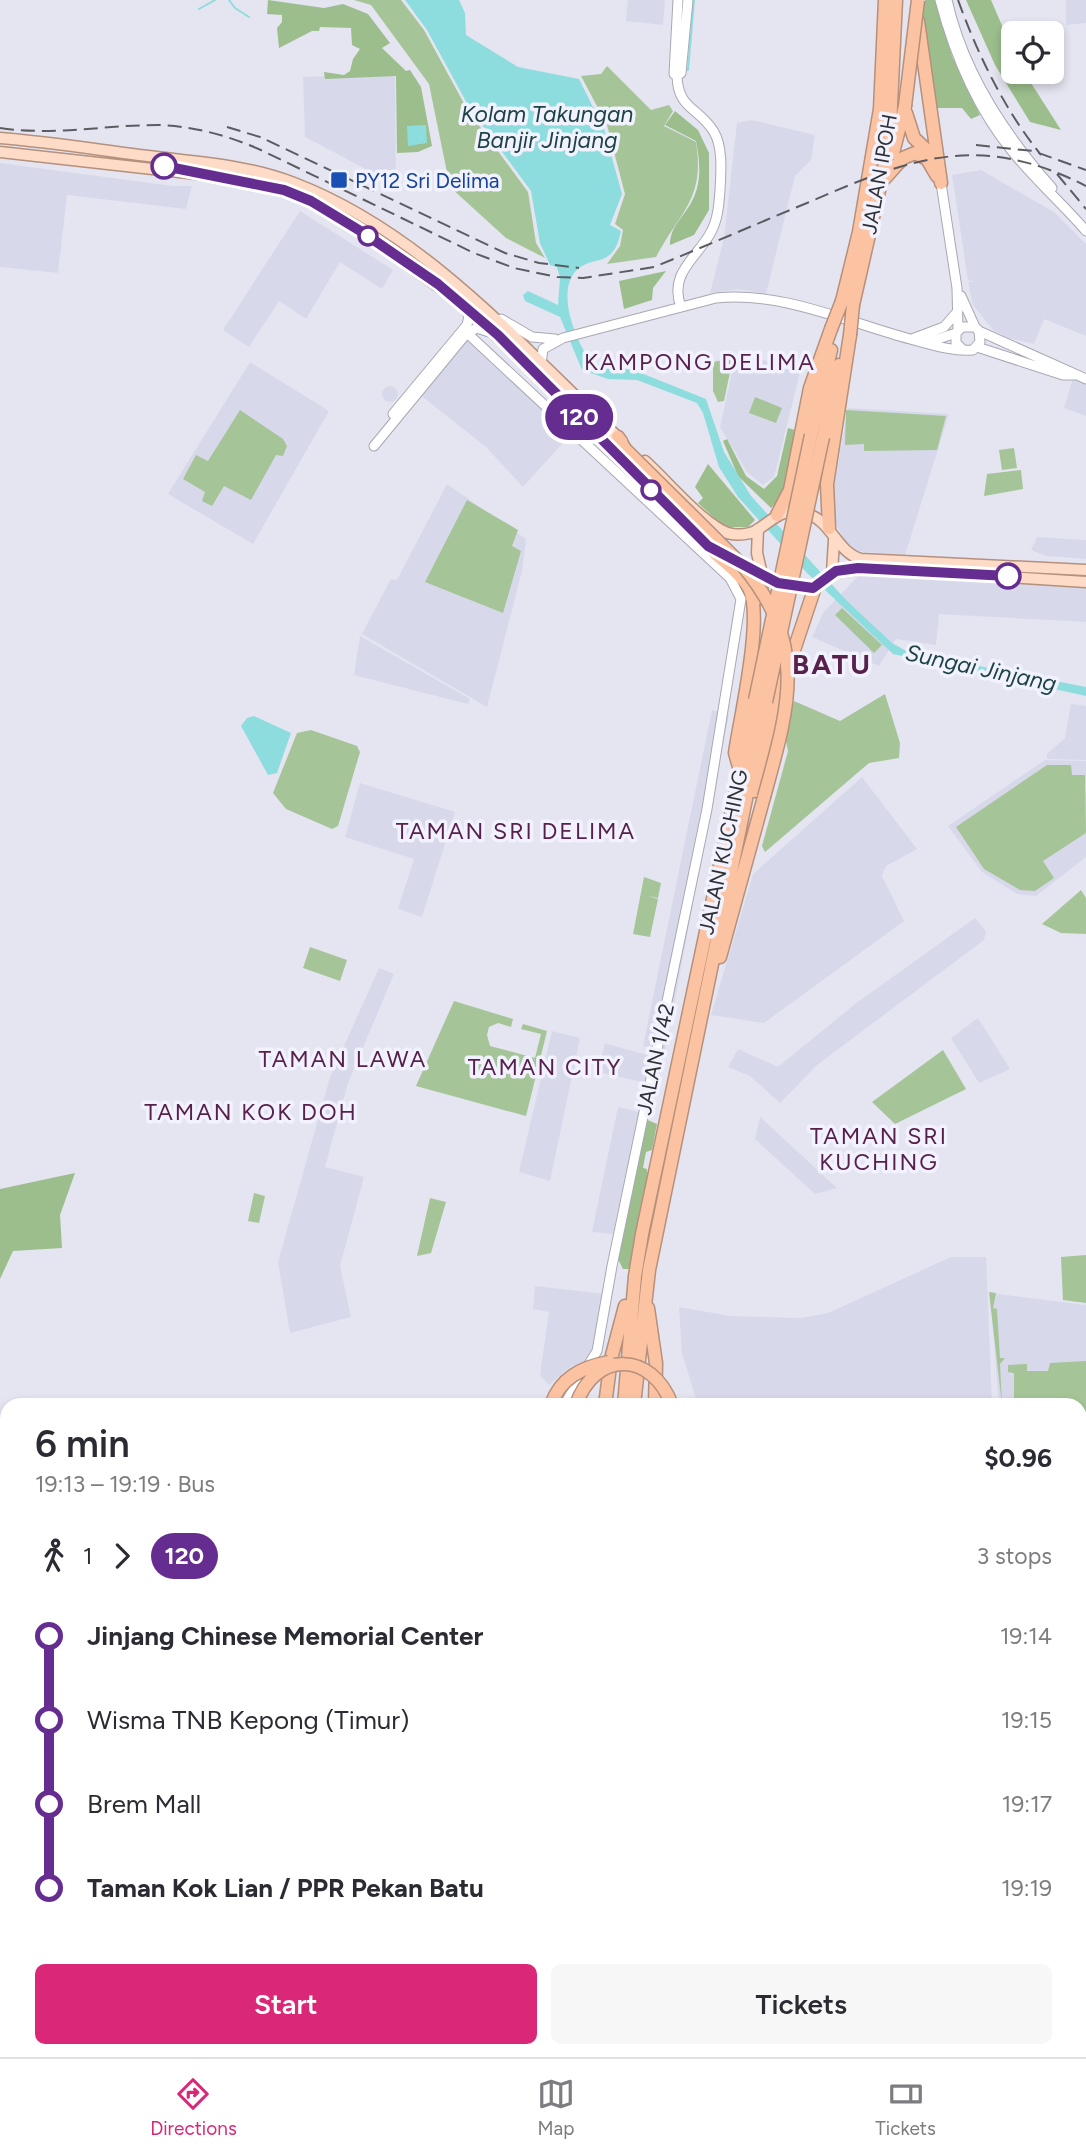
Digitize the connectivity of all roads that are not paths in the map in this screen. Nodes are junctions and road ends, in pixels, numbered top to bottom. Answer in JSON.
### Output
{"nodes":[{"id":1,"x":678,"y":0,"type":"edge"},
{"id":2,"x":688,"y":0,"type":"edge"},
{"id":3,"x":886,"y":0,"type":"edge"},
{"id":4,"x":896,"y":0,"type":"edge"},
{"id":5,"x":917,"y":0,"type":"edge"},
{"id":6,"x":940,"y":0,"type":"edge"},
{"id":7,"x":947,"y":0,"type":"edge"},
{"id":8,"x":677,"y":76,"type":"junction"},
{"id":9,"x":974,"y":83,"type":"junction"},
{"id":10,"x":905,"y":106,"type":"junction"},
{"id":11,"x":0,"y":138,"type":"edge"},
{"id":12,"x":65,"y":145,"type":"junction"},
{"id":13,"x":0,"y":152,"type":"edge"},
{"id":14,"x":940,"y":168,"type":"junction"},
{"id":15,"x":198,"y":174,"type":"junction"},
{"id":16,"x":885,"y":178,"type":"junction"},
{"id":17,"x":941,"y":183,"type":"junction"},
{"id":18,"x":302,"y":186,"type":"junction"},
{"id":19,"x":878,"y":197,"type":"junction"},
{"id":20,"x":311,"y":201,"type":"junction"},
{"id":21,"x":300,"y":209,"type":"dead end"},
{"id":22,"x":337,"y":216,"type":"junction"},
{"id":23,"x":1086,"y":231,"type":"edge"},
{"id":24,"x":957,"y":288,"type":"junction"},
{"id":25,"x":460,"y":289,"type":"junction"},
{"id":26,"x":678,"y":291,"type":"junction"},
{"id":27,"x":460,"y":302,"type":"junction"},
{"id":28,"x":701,"y":302,"type":"junction"},
{"id":29,"x":848,"y":303,"type":"junction"},
{"id":30,"x":681,"y":307,"type":"junction"},
{"id":31,"x":959,"y":309,"type":"junction"},
{"id":32,"x":670,"y":310,"type":"junction"},
{"id":33,"x":488,"y":311,"type":"junction"},
{"id":34,"x":977,"y":329,"type":"junction"},
{"id":35,"x":841,"y":332,"type":"junction"},
{"id":36,"x":957,"y":332,"type":"junction"},
{"id":37,"x":467,"y":333,"type":"junction"},
{"id":38,"x":498,"y":335,"type":"junction"},
{"id":39,"x":563,"y":338,"type":"junction"},
{"id":40,"x":911,"y":339,"type":"junction"},
{"id":41,"x":923,"y":343,"type":"junction"},
{"id":42,"x":977,"y":346,"type":"junction"},
{"id":43,"x":964,"y":350,"type":"junction"},
{"id":44,"x":541,"y":364,"type":"junction"},
{"id":45,"x":1082,"y":377,"type":"edge"},
{"id":46,"x":618,"y":437,"type":"junction"},
{"id":47,"x":795,"y":466,"type":"junction"},
{"id":48,"x":825,"y":494,"type":"junction"},
{"id":49,"x":775,"y":516,"type":"junction"},
{"id":50,"x":758,"y":529,"type":"junction"},
{"id":51,"x":722,"y":531,"type":"junction"},
{"id":52,"x":831,"y":531,"type":"junction"},
{"id":53,"x":708,"y":546,"type":"junction"},
{"id":54,"x":1086,"y":570,"type":"edge"},
{"id":55,"x":762,"y":573,"type":"junction"},
{"id":56,"x":831,"y":574,"type":"junction"},
{"id":57,"x":1086,"y":582,"type":"edge"},
{"id":58,"x":816,"y":587,"type":"junction"},
{"id":59,"x":761,"y":600,"type":"junction"},
{"id":60,"x":808,"y":607,"type":"junction"},
{"id":61,"x":751,"y":651,"type":"junction"},
{"id":62,"x":761,"y":701,"type":"junction"},
{"id":63,"x":740,"y":771,"type":"junction"},
{"id":64,"x":743,"y":814,"type":"junction"},
{"id":65,"x":695,"y":1042,"type":"junction"},
{"id":66,"x":642,"y":1234,"type":"junction"},
{"id":67,"x":649,"y":1270,"type":"junction"},
{"id":68,"x":644,"y":1368,"type":"junction"},
{"id":69,"x":554,"y":1398,"type":"edge"},
{"id":70,"x":569,"y":1398,"type":"edge"},
{"id":71,"x":579,"y":1398,"type":"edge"},
{"id":72,"x":606,"y":1398,"type":"edge"},
{"id":73,"x":625,"y":1398,"type":"edge"},
{"id":74,"x":635,"y":1398,"type":"edge"},
{"id":75,"x":655,"y":1398,"type":"edge"},
{"id":76,"x":669,"y":1398,"type":"edge"}],
"edges":[{"from":1,"to":8,"type":"street"},
{"from":2,"to":8,"type":"street"},
{"from":3,"to":29,"type":"highway","name":"JALAN IPOH"},
{"from":4,"to":19,"type":"highway","name":"JALAN IPOH"},
{"from":5,"to":10,"type":"highway","bridge":true},
{"from":5,"to":14,"type":"highway"},
{"from":6,"to":9,"type":"street"},
{"from":7,"to":9,"type":"street"},
{"from":8,"to":26,"type":"street"},
{"from":9,"to":23,"type":"street"},
{"from":10,"to":14,"type":"highway"},
{"from":10,"to":16,"type":"highway"},
{"from":11,"to":12,"type":"main road"},
{"from":12,"to":15,"type":"main road"},
{"from":12,"to":18,"type":"main road"},
{"from":13,"to":15,"type":"main road"},
{"from":14,"to":17,"type":"highway"},
{"from":15,"to":20,"type":"main road"},
{"from":16,"to":17,"type":"highway"},
{"from":16,"to":19,"type":"highway"},
{"from":17,"to":24,"type":"street"},
{"from":18,"to":22,"type":"main road"},
{"from":18,"to":25,"type":"main road"},
{"from":19,"to":29,"type":"highway","name":"JALAN IPOH"},
{"from":20,"to":21,"type":"main road"},
{"from":20,"to":22,"type":"main road"},
{"from":22,"to":25,"type":"main road"},
{"from":22,"to":27,"type":"main road"},
{"from":24,"to":31,"type":"street"},
{"from":24,"to":34,"type":"street"},
{"from":25,"to":33,"type":"main road"},
{"from":26,"to":28,"type":"street"},
{"from":26,"to":30,"type":"street"},
{"from":26,"to":32,"type":"street"},
{"from":27,"to":37,"type":"street"},
{"from":27,"to":38,"type":"main road"},
{"from":28,"to":30,"type":"street"},
{"from":28,"to":40,"type":"street"},
{"from":29,"to":35,"type":"highway","bridge":true},
{"from":29,"to":35,"type":"highway","bridge":true},
{"from":30,"to":32,"type":"street"},
{"from":31,"to":36,"type":"street"},
{"from":31,"to":40,"type":"street"},
{"from":32,"to":39,"type":"street"},
{"from":33,"to":39,"type":"street"},
{"from":33,"to":44,"type":"main road"},
{"from":34,"to":36,"type":"street"},
{"from":34,"to":42,"type":"street"},
{"from":34,"to":45,"type":"street"},
{"from":35,"to":47,"type":"highway"},
{"from":35,"to":48,"type":"highway"},
{"from":35,"to":62,"type":"highway","name":"JALAN KUCHING","bridge":true},
{"from":36,"to":41,"type":"street"},
{"from":36,"to":43,"type":"street"},
{"from":37,"to":38,"type":"street"},
{"from":37,"to":70,"type":"street","name":"JALAN 1/42"},
{"from":38,"to":53,"type":"main road"},
{"from":39,"to":44,"type":"street"},
{"from":40,"to":41,"type":"street"},
{"from":41,"to":43,"type":"street"},
{"from":42,"to":43,"type":"street"},
{"from":42,"to":45,"type":"street"},
{"from":44,"to":46,"type":"main road"},
{"from":46,"to":51,"type":"main road"},
{"from":46,"to":65,"type":"highway","bridge":true},
{"from":47,"to":48,"type":"highway"},
{"from":47,"to":49,"type":"highway"},
{"from":48,"to":52,"type":"highway"},
{"from":49,"to":50,"type":"main road"},
{"from":49,"to":52,"type":"main road"},
{"from":50,"to":51,"type":"main road"},
{"from":50,"to":55,"type":"main road"},
{"from":51,"to":53,"type":"main road"},
{"from":52,"to":54,"type":"main road"},
{"from":52,"to":56,"type":"main road"},
{"from":53,"to":55,"type":"main road"},
{"from":53,"to":61,"type":"highway"},
{"from":55,"to":58,"type":"main road"},
{"from":55,"to":59,"type":"highway"},
{"from":56,"to":57,"type":"main road"},
{"from":56,"to":58,"type":"main road"},
{"from":58,"to":60,"type":"highway"},
{"from":59,"to":60,"type":"highway"},
{"from":59,"to":61,"type":"highway"},
{"from":60,"to":64,"type":"highway"},
{"from":61,"to":63,"type":"highway"},
{"from":62,"to":63,"type":"highway","name":"JALAN KUCHING"},
{"from":62,"to":64,"type":"highway","name":"JALAN KUCHING"},
{"from":63,"to":66,"type":"highway","name":"JALAN KUCHING"},
{"from":64,"to":65,"type":"highway","name":"JALAN KUCHING"},
{"from":65,"to":67,"type":"highway","name":"JALAN KUCHING"},
{"from":66,"to":72,"type":"highway"},
{"from":66,"to":73,"type":"highway","name":"JALAN KUCHING"},
{"from":67,"to":74,"type":"highway","name":"JALAN KUCHING"},
{"from":67,"to":75,"type":"highway"},
{"from":68,"to":69,"type":"highway","bridge":true},
{"from":68,"to":71,"type":"highway","bridge":true},
{"from":68,"to":76,"type":"highway","bridge":true}]}
